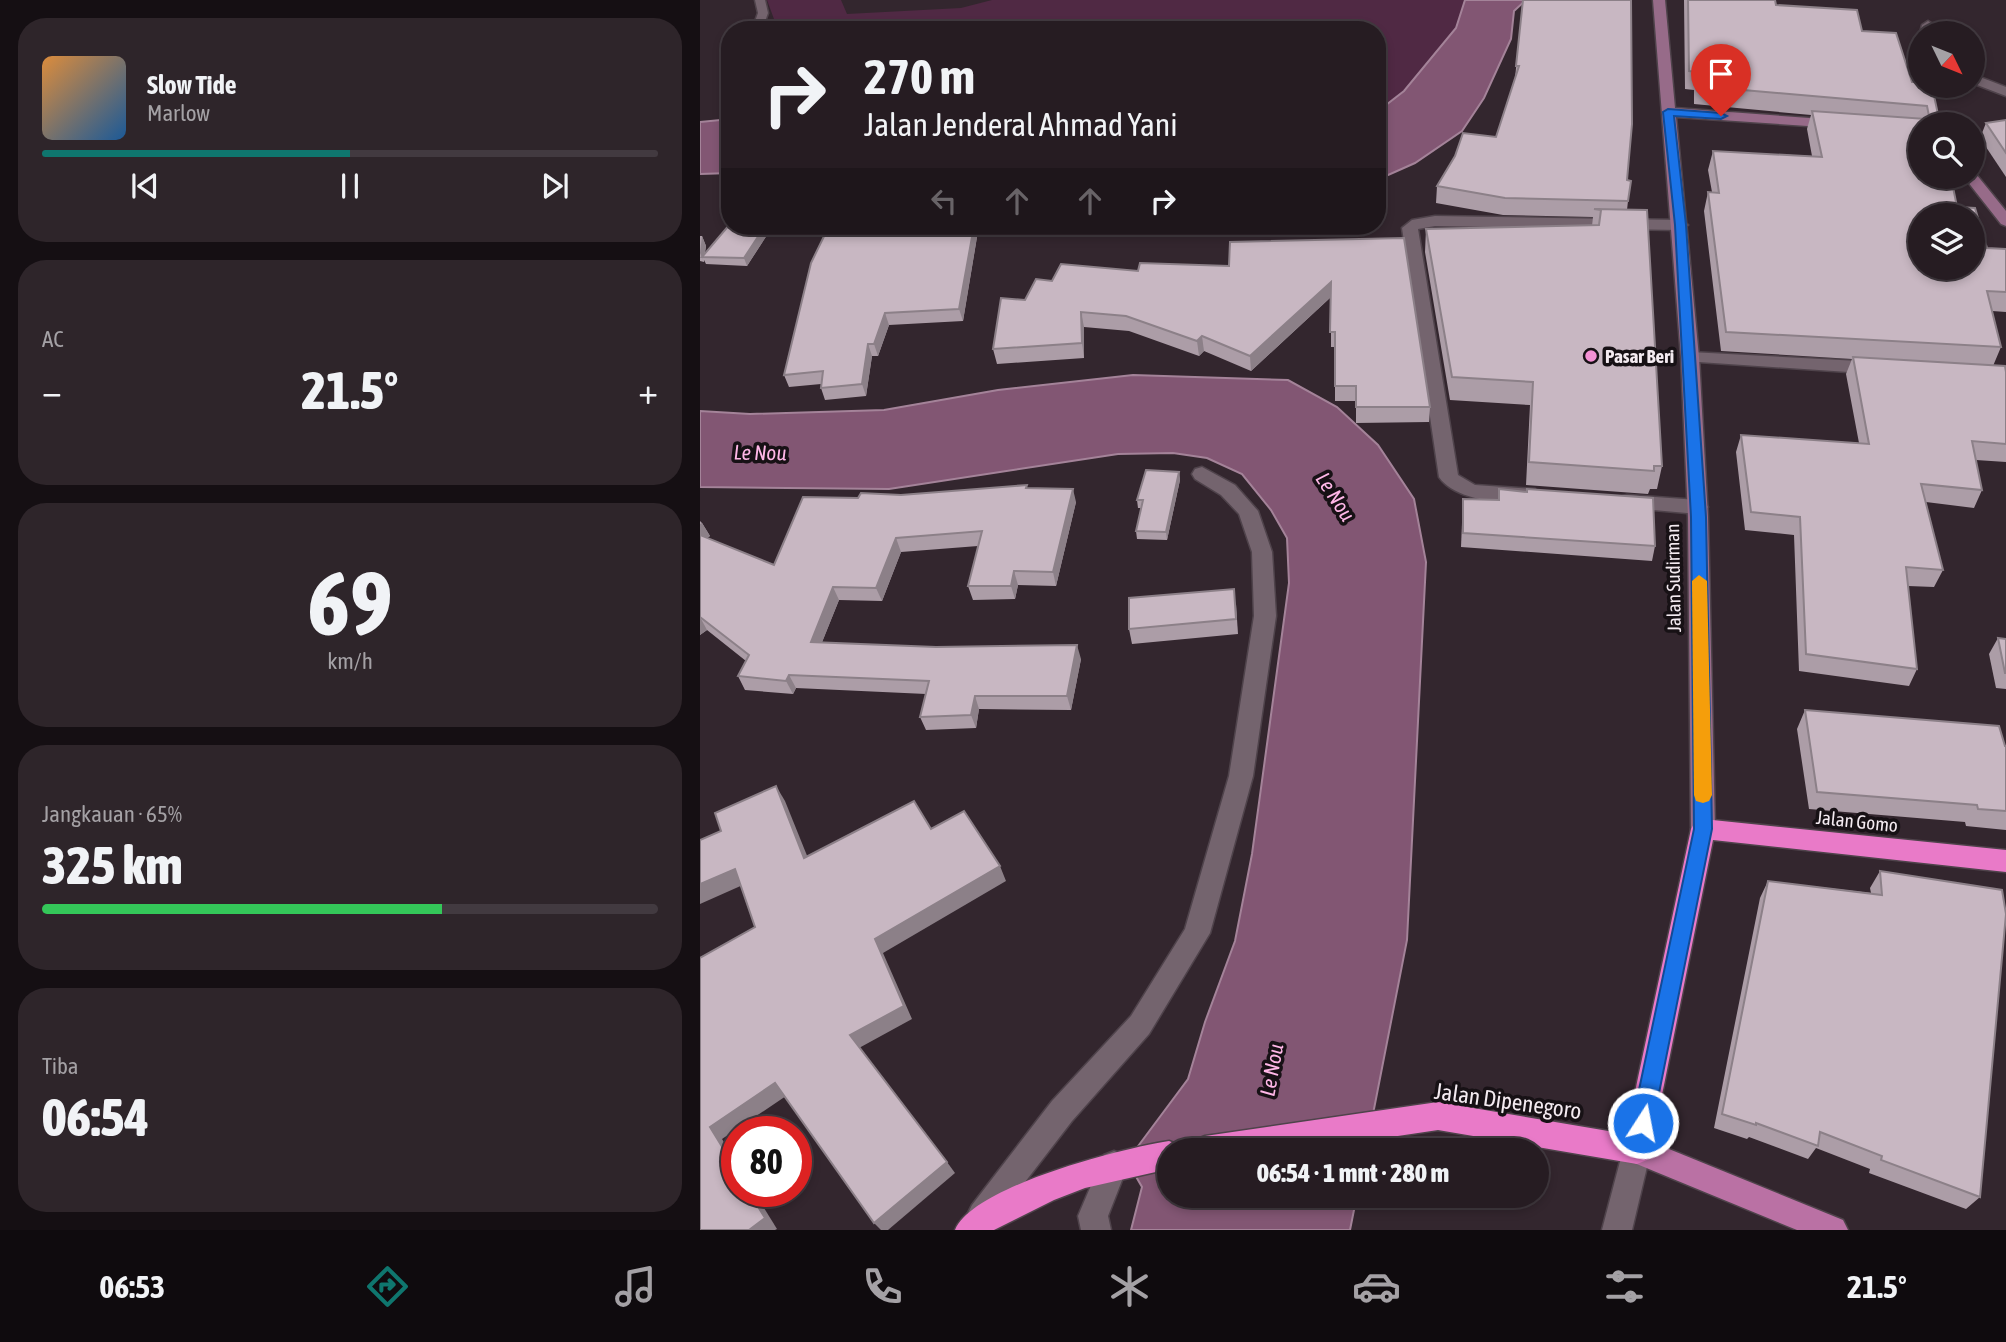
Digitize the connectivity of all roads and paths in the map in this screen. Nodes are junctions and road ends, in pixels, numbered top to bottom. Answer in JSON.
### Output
{"nodes":[{"id":1,"x":760,"y":0,"type":"edge"},
{"id":2,"x":1659,"y":0,"type":"edge"},
{"id":3,"x":760,"y":21,"type":"edge"},
{"id":4,"x":1985,"y":83,"type":"edge"},
{"id":5,"x":2006,"y":92,"type":"edge"},
{"id":6,"x":1668,"y":112,"type":"junction"},
{"id":7,"x":1854,"y":125,"type":"edge"},
{"id":8,"x":1981,"y":189,"type":"edge"},
{"id":9,"x":2006,"y":221,"type":"edge"},
{"id":10,"x":1681,"y":225,"type":"junction"},
{"id":11,"x":1690,"y":357,"type":"junction"},
{"id":12,"x":1896,"y":369,"type":"edge"},
{"id":13,"x":1202,"y":474,"type":"dead end"},
{"id":14,"x":1549,"y":496,"type":"edge"},
{"id":15,"x":1603,"y":500,"type":"edge"},
{"id":16,"x":1698,"y":507,"type":"junction"},
{"id":17,"x":1703,"y":829,"type":"junction"},
{"id":18,"x":2006,"y":861,"type":"edge"},
{"id":19,"x":1287,"y":1138,"type":"edge"},
{"id":20,"x":1637,"y":1150,"type":"junction"},
{"id":21,"x":1157,"y":1157,"type":"edge"},
{"id":22,"x":1120,"y":1163,"type":"junction"},
{"id":23,"x":972,"y":1228,"type":"edge"},
{"id":24,"x":1096,"y":1230,"type":"edge"},
{"id":25,"x":1617,"y":1230,"type":"edge"},
{"id":26,"x":1833,"y":1230,"type":"edge"}],
"edges":[{"from":1,"to":3,"type":"lane"},
{"from":2,"to":6,"type":"street","name":"Jalan Sudirman"},
{"from":4,"to":5,"type":"street"},
{"from":6,"to":7,"type":"street"},
{"from":6,"to":10,"type":"street","name":"Jalan Sudirman"},
{"from":8,"to":9,"type":"street"},
{"from":10,"to":11,"type":"street","name":"Jalan Sudirman"},
{"from":10,"to":14,"type":"street"},
{"from":11,"to":12,"type":"street"},
{"from":11,"to":16,"type":"street","name":"Jalan Sudirman"},
{"from":13,"to":23,"type":"street"},
{"from":15,"to":16,"type":"street"},
{"from":16,"to":17,"type":"street","name":"Jalan Sudirman"},
{"from":17,"to":18,"type":"highway","name":"Jalan Gomo"},
{"from":17,"to":20,"type":"highway","name":"Jalan Sudirman"},
{"from":19,"to":20,"type":"highway","name":"Jalan Dipenegoro"},
{"from":20,"to":25,"type":"street"},
{"from":20,"to":26,"type":"main road"},
{"from":21,"to":22,"type":"highway"},
{"from":22,"to":23,"type":"highway"},
{"from":22,"to":24,"type":"street"}]}
